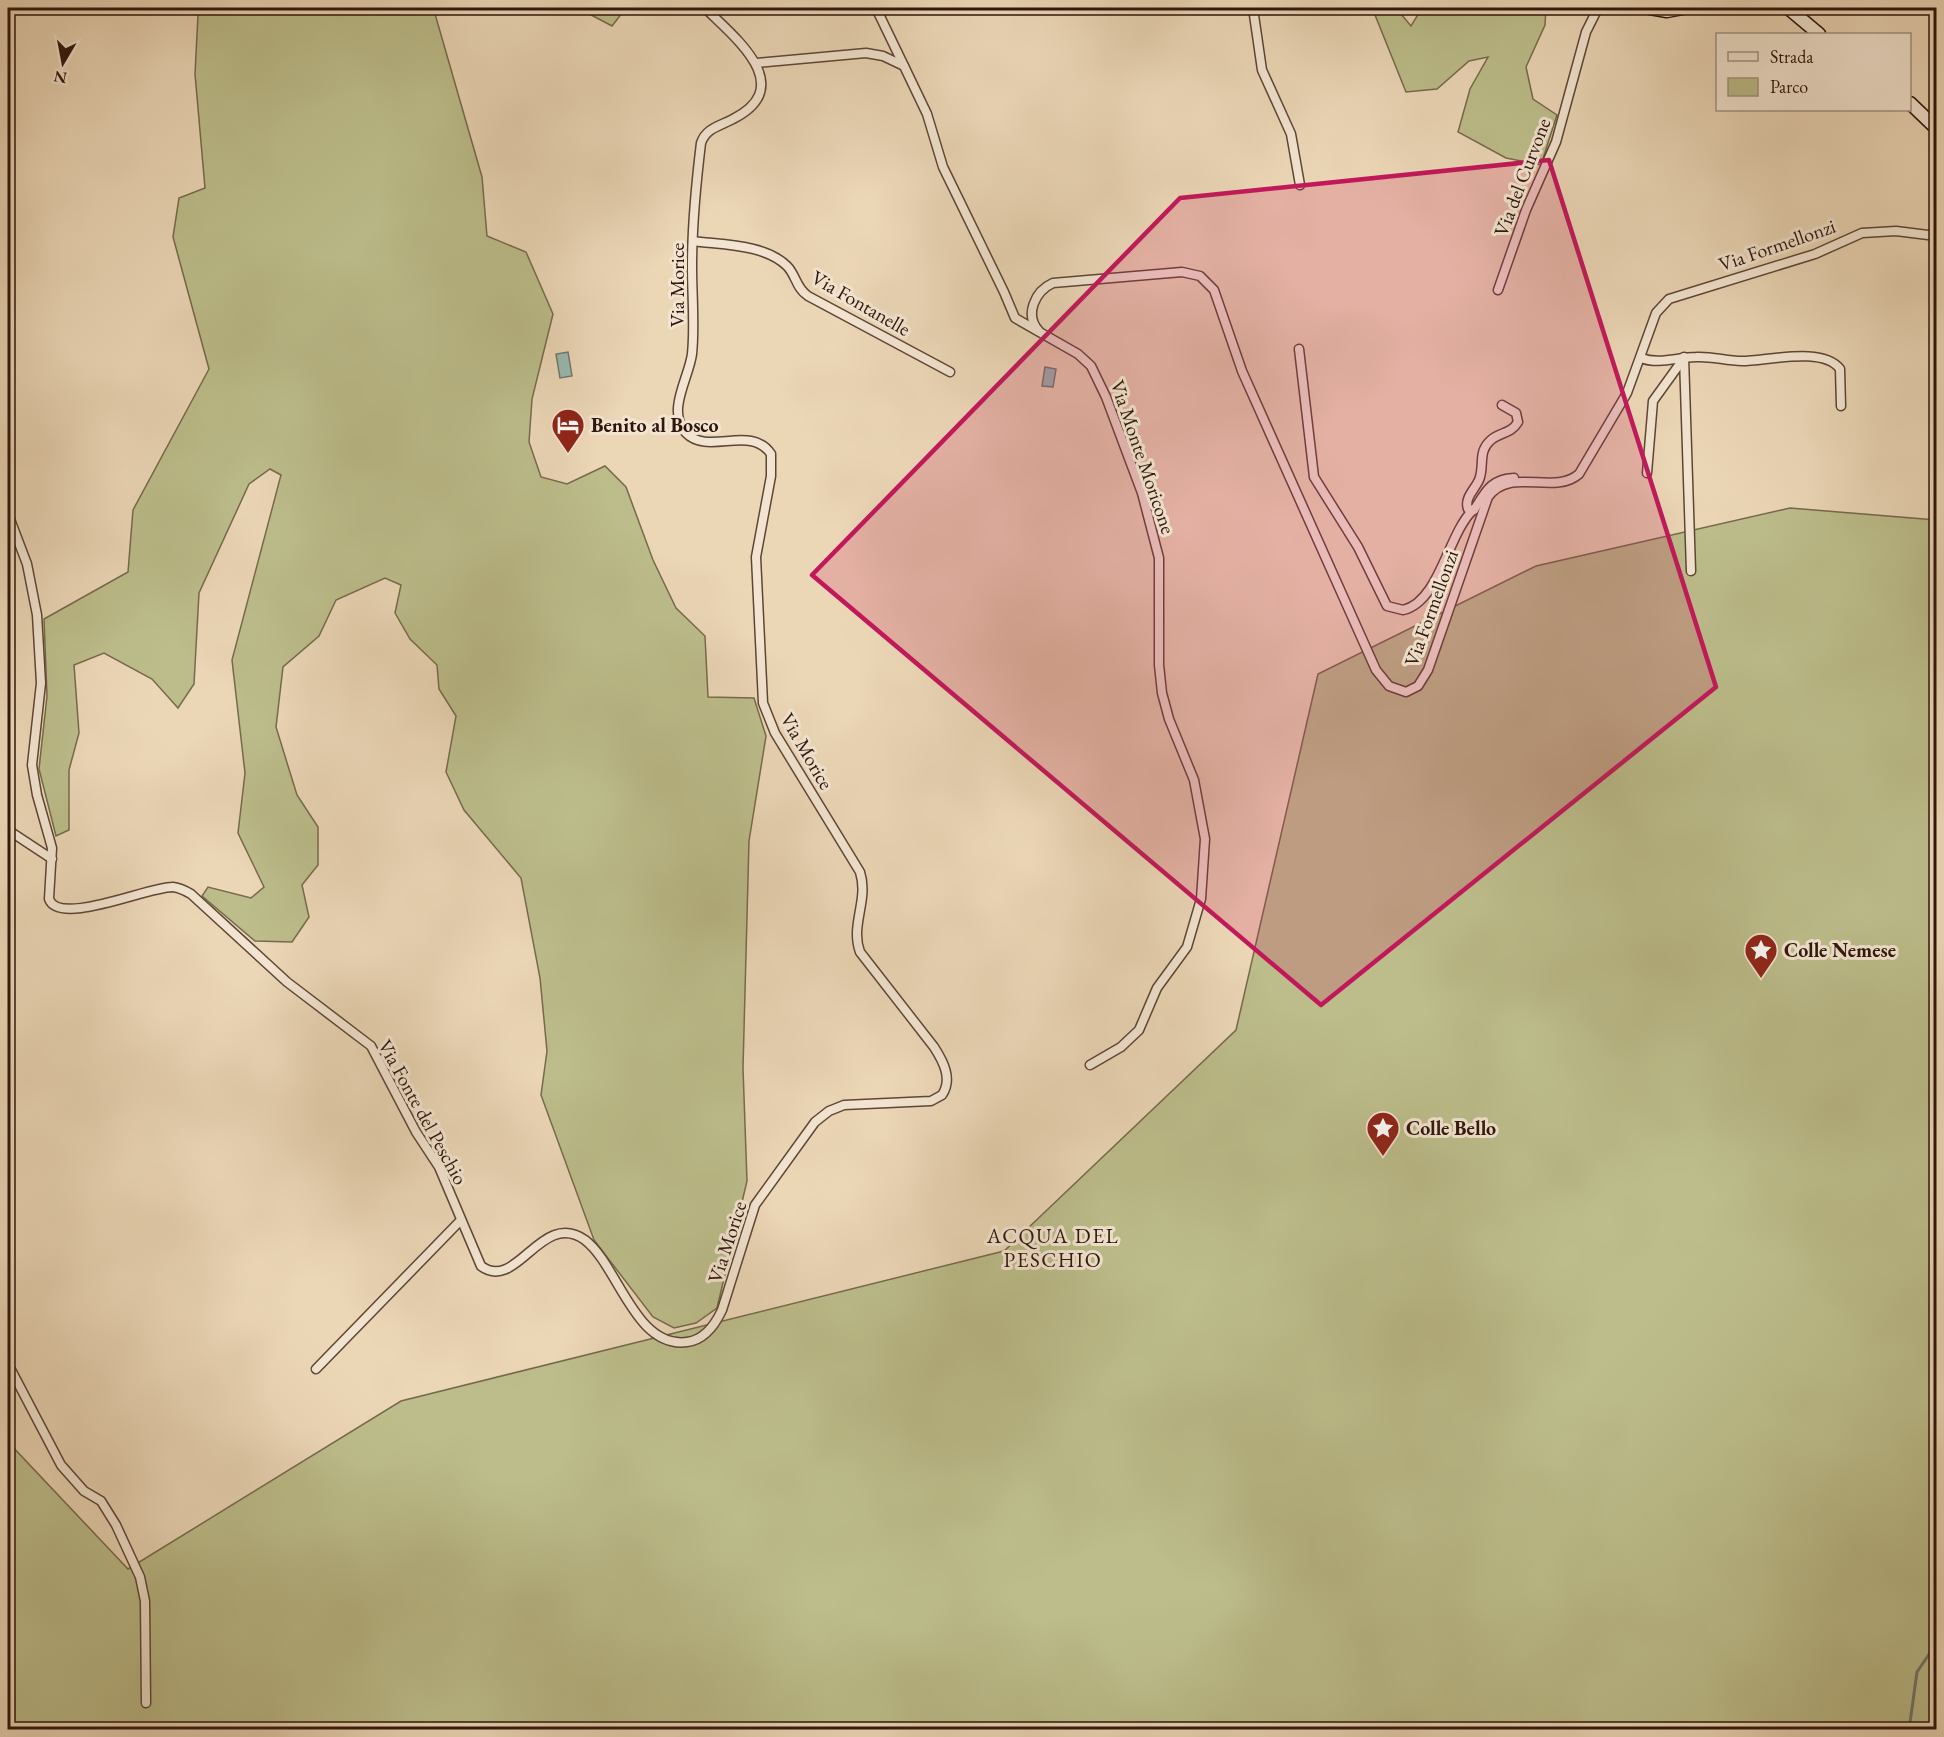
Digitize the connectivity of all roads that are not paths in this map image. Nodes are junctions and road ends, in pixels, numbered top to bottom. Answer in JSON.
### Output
{"nodes":[{"id":1,"x":705,"y":8,"type":"edge"},
{"id":2,"x":876,"y":8,"type":"edge"},
{"id":3,"x":1253,"y":8,"type":"edge"},
{"id":4,"x":1598,"y":8,"type":"edge"},
{"id":5,"x":1650,"y":8,"type":"edge"},
{"id":6,"x":1683,"y":8,"type":"edge"},
{"id":7,"x":1788,"y":8,"type":"edge"},
{"id":8,"x":1819,"y":33,"type":"edge"},
{"id":9,"x":757,"y":63,"type":"junction"},
{"id":10,"x":904,"y":66,"type":"junction"},
{"id":11,"x":1911,"y":104,"type":"edge"},
{"id":12,"x":1936,"y":128,"type":"edge"},
{"id":13,"x":1300,"y":185,"type":"dead end"},
{"id":14,"x":1936,"y":236,"type":"edge"},
{"id":15,"x":693,"y":242,"type":"junction"},
{"id":16,"x":1498,"y":290,"type":"dead end"},
{"id":17,"x":1039,"y":331,"type":"junction"},
{"id":18,"x":1299,"y":348,"type":"dead end"},
{"id":19,"x":1684,"y":357,"type":"junction"},
{"id":20,"x":1641,"y":358,"type":"junction"},
{"id":21,"x":950,"y":372,"type":"dead end"},
{"id":22,"x":1502,"y":405,"type":"dead end"},
{"id":23,"x":1841,"y":406,"type":"dead end"},
{"id":24,"x":1647,"y":473,"type":"dead end"},
{"id":25,"x":1523,"y":481,"type":"junction"},
{"id":26,"x":1472,"y":511,"type":"junction"},
{"id":27,"x":8,"y":514,"type":"edge"},
{"id":28,"x":1691,"y":571,"type":"dead end"},
{"id":29,"x":8,"y":830,"type":"edge"},
{"id":30,"x":52,"y":859,"type":"junction"},
{"id":31,"x":1090,"y":1065,"type":"dead end"},
{"id":32,"x":461,"y":1220,"type":"junction"},
{"id":33,"x":690,"y":1341,"type":"joint"},
{"id":34,"x":8,"y":1364,"type":"edge"},
{"id":35,"x":316,"y":1369,"type":"dead end"},
{"id":36,"x":146,"y":1703,"type":"dead end"}],
"edges":[{"from":1,"to":9,"type":"street"},
{"from":2,"to":10,"type":"street","name":"Via Monte Moricone"},
{"from":3,"to":13,"type":"street"},
{"from":4,"to":16,"type":"street","name":"Via del Curvone"},
{"from":5,"to":6,"type":"main road"},
{"from":7,"to":8,"type":"main road"},
{"from":9,"to":10,"type":"street"},
{"from":9,"to":15,"type":"street","name":"Via Morice"},
{"from":10,"to":17,"type":"street","name":"Via Monte Moricone"},
{"from":11,"to":12,"type":"main road"},
{"from":14,"to":20,"type":"street","name":"Via Formellonzi"},
{"from":15,"to":21,"type":"street","name":"Via Fontanelle"},
{"from":15,"to":33,"type":"street","name":"Via Morice"},
{"from":17,"to":25,"type":"street","name":"Via Formellonzi"},
{"from":17,"to":31,"type":"street","name":"Via Monte Moricone"},
{"from":18,"to":26,"type":"street"},
{"from":19,"to":20,"type":"street"},
{"from":19,"to":23,"type":"street"},
{"from":19,"to":24,"type":"street"},
{"from":19,"to":28,"type":"street"},
{"from":20,"to":25,"type":"street","name":"Via Formellonzi"},
{"from":22,"to":26,"type":"street"},
{"from":25,"to":26,"type":"street"},
{"from":27,"to":30,"type":"street"},
{"from":29,"to":30,"type":"street"},
{"from":30,"to":32,"type":"street","name":"Via Fonte del Peschio"},
{"from":32,"to":33,"type":"street","name":"Via Fonte del Peschio"},
{"from":32,"to":35,"type":"street"},
{"from":34,"to":36,"type":"street"}]}
